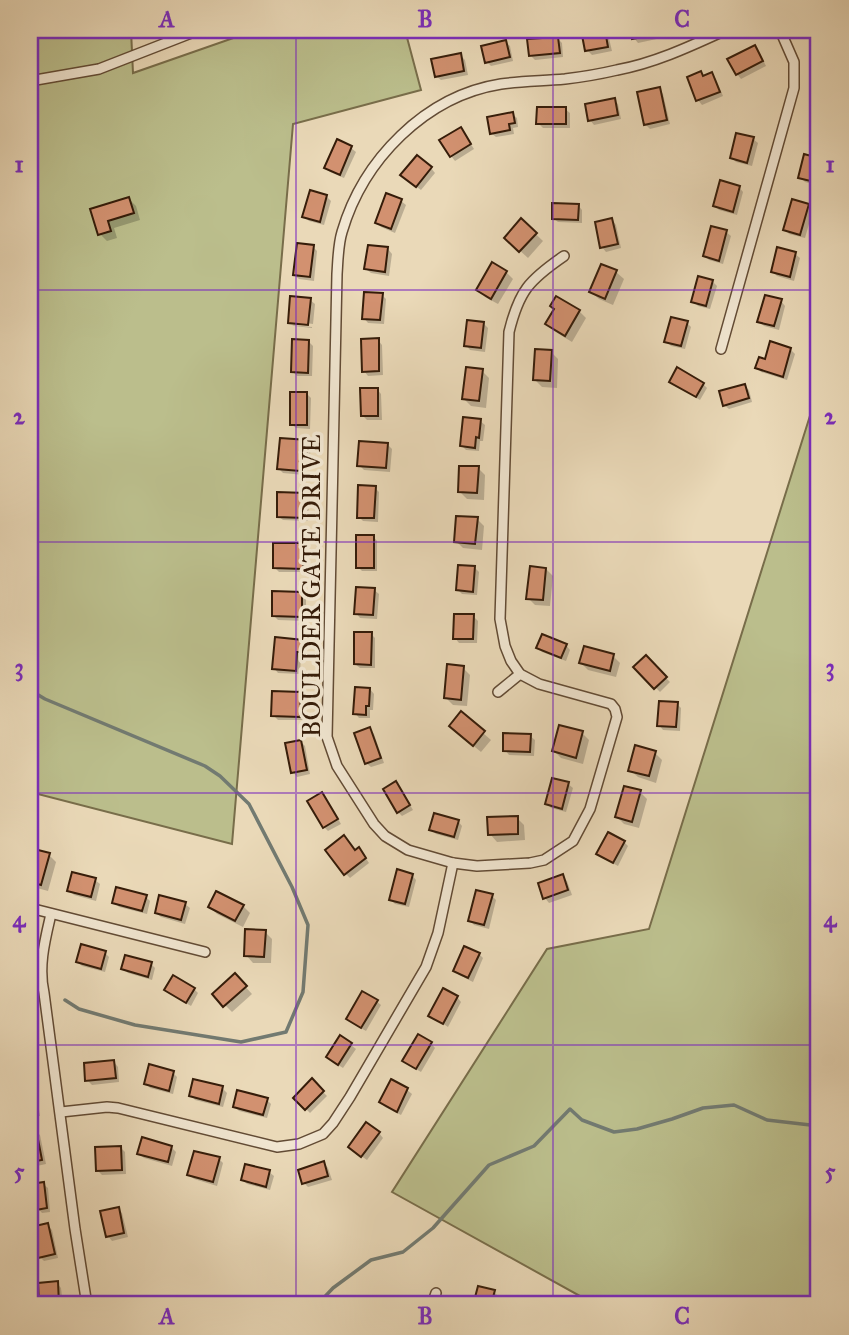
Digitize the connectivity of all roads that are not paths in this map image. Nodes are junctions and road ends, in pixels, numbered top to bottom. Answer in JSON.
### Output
{"nodes":[{"id":1,"x":199,"y":30,"type":"edge"},
{"id":2,"x":726,"y":30,"type":"edge"},
{"id":3,"x":780,"y":30,"type":"edge"},
{"id":4,"x":30,"y":81,"type":"edge"},
{"id":5,"x":564,"y":256,"type":"dead end"},
{"id":6,"x":721,"y":349,"type":"dead end"},
{"id":7,"x":520,"y":674,"type":"junction"},
{"id":8,"x":498,"y":692,"type":"dead end"},
{"id":9,"x":453,"y":863,"type":"junction"},
{"id":10,"x":30,"y":908,"type":"edge"},
{"id":11,"x":51,"y":914,"type":"junction"},
{"id":12,"x":205,"y":952,"type":"dead end"},
{"id":13,"x":61,"y":1112,"type":"junction"},
{"id":14,"x":436,"y":1293,"type":"dead end"},
{"id":15,"x":87,"y":1305,"type":"edge"},
{"id":16,"x":432,"y":1305,"type":"edge"}],
"edges":[{"from":1,"to":4,"type":"street"},
{"from":2,"to":9,"type":"street","name":"BOULDER GATE DRIVE"},
{"from":3,"to":6,"type":"street"},
{"from":5,"to":7,"type":"street"},
{"from":7,"to":8,"type":"street"},
{"from":7,"to":9,"type":"street","name":"BOULDER GATE DRIVE"},
{"from":9,"to":13,"type":"street"},
{"from":10,"to":11,"type":"street"},
{"from":11,"to":12,"type":"street"},
{"from":11,"to":13,"type":"street"},
{"from":13,"to":15,"type":"street"},
{"from":14,"to":16,"type":"street"}]}
